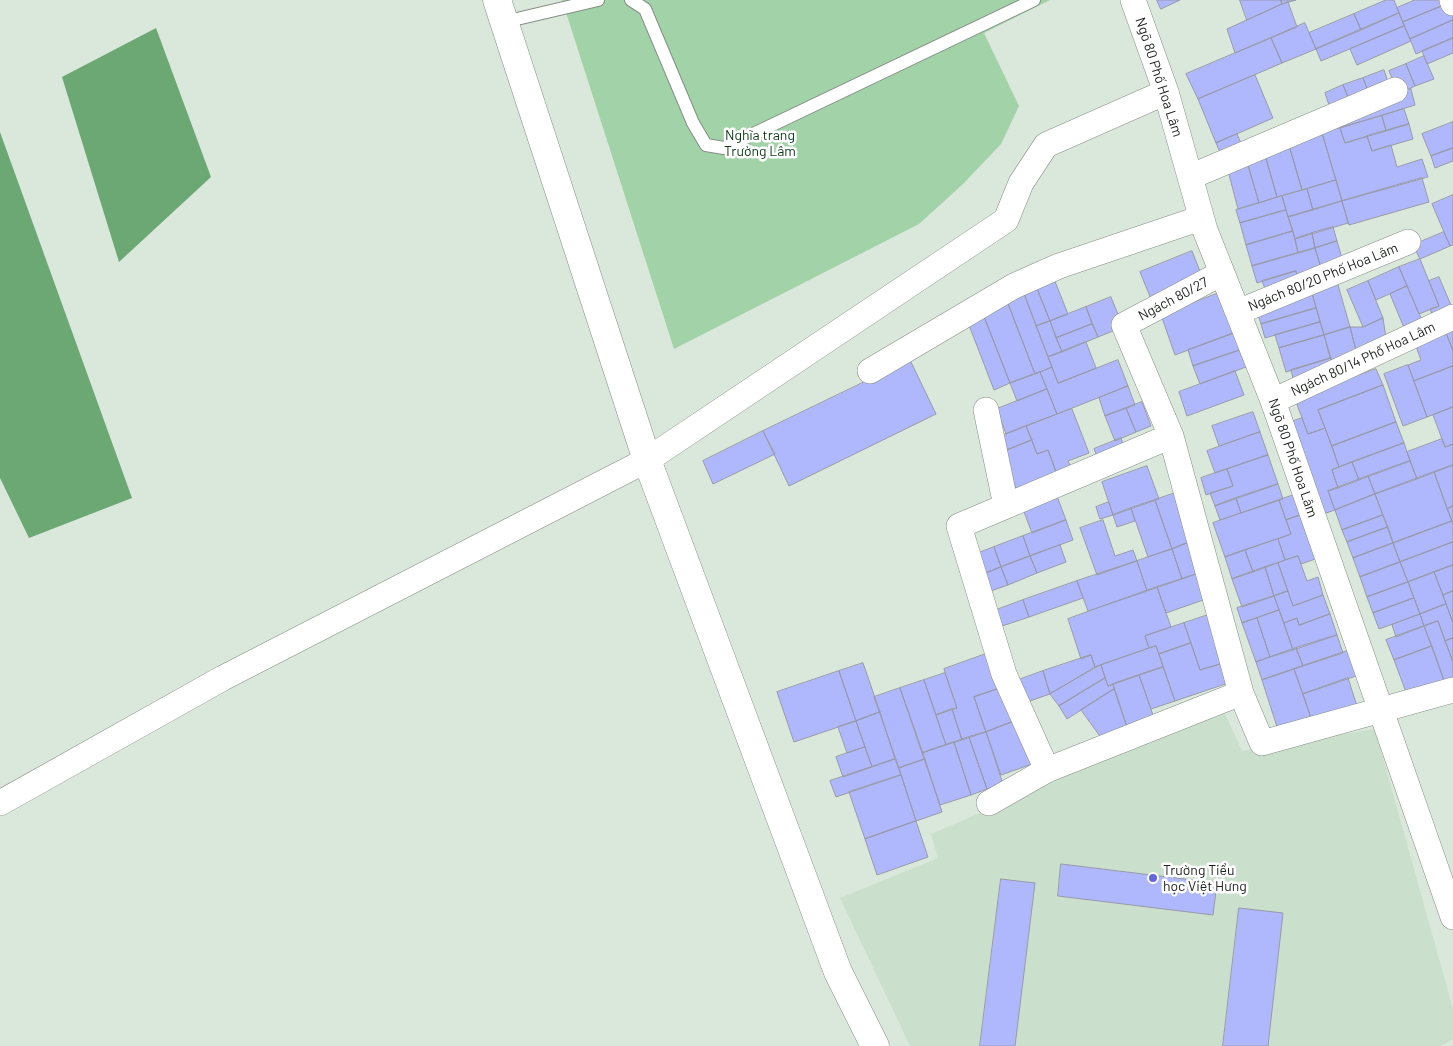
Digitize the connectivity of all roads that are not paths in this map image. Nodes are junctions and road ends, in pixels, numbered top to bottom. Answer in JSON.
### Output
{"nodes":[{"id":1,"x":598,"y":0,"type":"edge"},
{"id":2,"x":631,"y":0,"type":"edge"},
{"id":3,"x":1034,"y":0,"type":"edge"},
{"id":4,"x":1133,"y":0,"type":"edge"},
{"id":5,"x":500,"y":11,"type":"edge"},
{"id":6,"x":1395,"y":90,"type":"dead end"},
{"id":7,"x":1166,"y":92,"type":"junction"},
{"id":8,"x":1190,"y":177,"type":"junction"},
{"id":9,"x":1201,"y":218,"type":"junction"},
{"id":10,"x":1408,"y":242,"type":"dead end"},
{"id":11,"x":1222,"y":274,"type":"junction"},
{"id":12,"x":1238,"y":312,"type":"junction"},
{"id":13,"x":1453,"y":317,"type":"edge"},
{"id":14,"x":870,"y":371,"type":"dead end"},
{"id":15,"x":1273,"y":401,"type":"junction"},
{"id":16,"x":986,"y":410,"type":"dead end"},
{"id":17,"x":1171,"y":436,"type":"junction"},
{"id":18,"x":647,"y":460,"type":"junction"},
{"id":19,"x":1006,"y":506,"type":"junction"},
{"id":20,"x":1453,"y":690,"type":"edge"},
{"id":21,"x":1241,"y":693,"type":"junction"},
{"id":22,"x":1381,"y":710,"type":"junction"},
{"id":23,"x":1047,"y":770,"type":"junction"},
{"id":24,"x":0,"y":803,"type":"edge"},
{"id":25,"x":989,"y":803,"type":"dead end"},
{"id":26,"x":1453,"y":917,"type":"edge"},
{"id":27,"x":875,"y":1046,"type":"edge"}],
"edges":[{"from":1,"to":5,"type":"lane"},
{"from":2,"to":3,"type":"lane"},
{"from":4,"to":7,"type":"street","name":"Ngõ 80 Phố Hoa Lâm"},
{"from":5,"to":18,"type":"street"},
{"from":6,"to":8,"type":"street"},
{"from":7,"to":8,"type":"street","name":"Ngõ 80 Phố Hoa Lâm"},
{"from":7,"to":18,"type":"street"},
{"from":8,"to":9,"type":"street","name":"Ngõ 80 Phố Hoa Lâm"},
{"from":9,"to":11,"type":"street","name":"Ngõ 80 Phố Hoa Lâm"},
{"from":9,"to":14,"type":"street"},
{"from":10,"to":12,"type":"street","name":"Ngách 80/20 Phố Hoa Lâm"},
{"from":11,"to":12,"type":"street","name":"Ngõ 80 Phố Hoa Lâm"},
{"from":11,"to":17,"type":"street","name":"Ngách 80/27"},
{"from":12,"to":15,"type":"street","name":"Ngõ 80 Phố Hoa Lâm"},
{"from":13,"to":15,"type":"street","name":"Ngách 80/14 Phố Hoa Lâm"},
{"from":15,"to":22,"type":"street","name":"Ngõ 80 Phố Hoa Lâm"},
{"from":16,"to":19,"type":"street"},
{"from":17,"to":19,"type":"street"},
{"from":17,"to":21,"type":"street"},
{"from":18,"to":24,"type":"street"},
{"from":18,"to":27,"type":"street"},
{"from":19,"to":23,"type":"street"},
{"from":20,"to":22,"type":"street"},
{"from":21,"to":22,"type":"street"},
{"from":21,"to":23,"type":"street"},
{"from":22,"to":26,"type":"street","name":"Ngõ 80 Phố Hoa Lâm"},
{"from":23,"to":25,"type":"street"}]}
